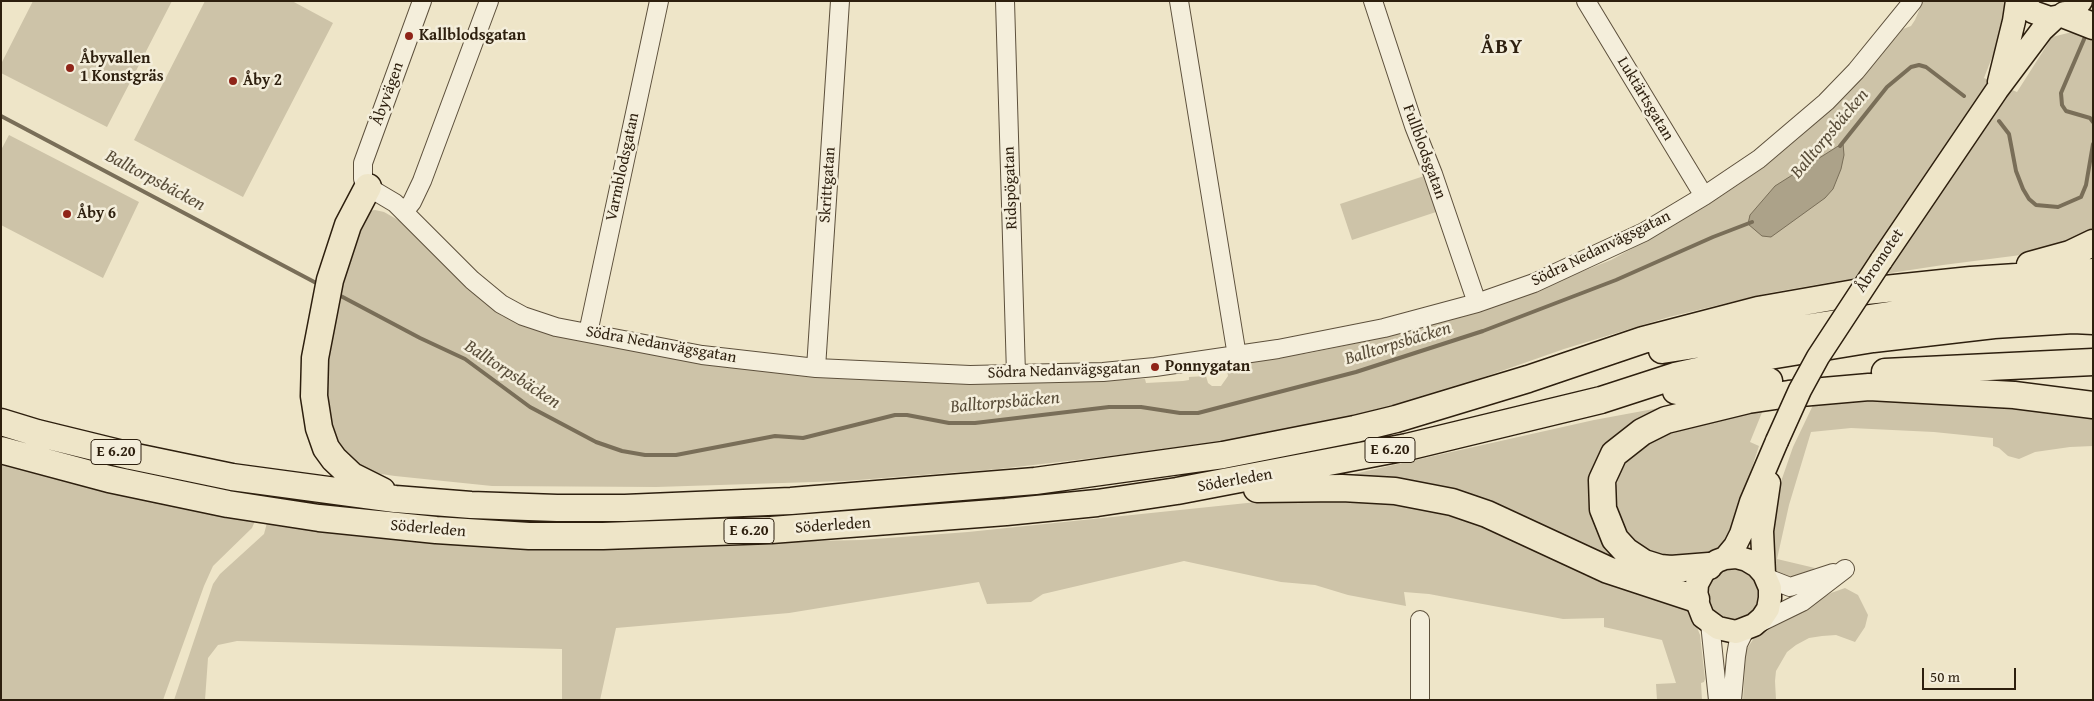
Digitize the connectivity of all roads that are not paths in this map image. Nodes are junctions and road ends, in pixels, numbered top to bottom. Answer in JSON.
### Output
{"nodes":[{"id":1,"x":422,"y":1,"type":"edge"},
{"id":2,"x":489,"y":1,"type":"edge"},
{"id":3,"x":659,"y":1,"type":"edge"},
{"id":4,"x":840,"y":1,"type":"edge"},
{"id":5,"x":1005,"y":1,"type":"edge"},
{"id":6,"x":1179,"y":1,"type":"edge"},
{"id":7,"x":1373,"y":1,"type":"edge"},
{"id":8,"x":1586,"y":1,"type":"edge"},
{"id":9,"x":2017,"y":1,"type":"edge"},
{"id":10,"x":2022,"y":1,"type":"edge"},
{"id":11,"x":1908,"y":3,"type":"edge"},
{"id":12,"x":2068,"y":11,"type":"edge"},
{"id":13,"x":2093,"y":26,"type":"edge"},
{"id":14,"x":1997,"y":90,"type":"junction"},
{"id":15,"x":368,"y":187,"type":"junction"},
{"id":16,"x":1704,"y":196,"type":"junction"},
{"id":17,"x":404,"y":212,"type":"junction"},
{"id":18,"x":2093,"y":243,"type":"edge"},
{"id":19,"x":2093,"y":272,"type":"edge"},
{"id":20,"x":1971,"y":280,"type":"junction"},
{"id":21,"x":2093,"y":296,"type":"edge"},
{"id":22,"x":1477,"y":303,"type":"junction"},
{"id":23,"x":2093,"y":321,"type":"edge"},
{"id":24,"x":588,"y":333,"type":"junction"},
{"id":25,"x":1236,"y":356,"type":"junction"},
{"id":26,"x":2093,"y":362,"type":"edge"},
{"id":27,"x":1565,"y":366,"type":"junction"},
{"id":28,"x":816,"y":368,"type":"junction"},
{"id":29,"x":1907,"y":372,"type":"junction"},
{"id":30,"x":1016,"y":374,"type":"junction"},
{"id":31,"x":1869,"y":387,"type":"junction"},
{"id":32,"x":1601,"y":400,"type":"junction"},
{"id":33,"x":2093,"y":405,"type":"edge"},
{"id":34,"x":1,"y":422,"type":"edge"},
{"id":35,"x":1777,"y":440,"type":"junction"},
{"id":36,"x":1,"y":450,"type":"edge"},
{"id":37,"x":1178,"y":491,"type":"junction"},
{"id":38,"x":396,"y":499,"type":"junction"},
{"id":39,"x":1717,"y":562,"type":"junction"},
{"id":40,"x":1765,"y":576,"type":"junction"},
{"id":41,"x":1696,"y":599,"type":"junction"},
{"id":42,"x":1420,"y":620,"type":"dead end"},
{"id":43,"x":1710,"y":623,"type":"junction"},
{"id":44,"x":1750,"y":627,"type":"junction"},
{"id":45,"x":1420,"y":700,"type":"edge"},
{"id":46,"x":1718,"y":700,"type":"edge"},
{"id":47,"x":1732,"y":700,"type":"edge"}],
"edges":[{"from":1,"to":15,"type":"street","name":"Åbyvägen"},
{"from":2,"to":17,"type":"street"},
{"from":3,"to":24,"type":"street","name":"Varmblodsgatan"},
{"from":4,"to":28,"type":"street","name":"Skrittgatan"},
{"from":5,"to":30,"type":"street","name":"Ridspögatan"},
{"from":6,"to":25,"type":"street"},
{"from":7,"to":22,"type":"street","name":"Fullblodsgatan"},
{"from":8,"to":16,"type":"street","name":"Luktärtsgatan"},
{"from":9,"to":14,"type":"main road","name":"Åbromotet"},
{"from":10,"to":12,"type":"main road"},
{"from":11,"to":16,"type":"street","name":"Södra Nedanvägsgatan"},
{"from":12,"to":13,"type":"highway"},
{"from":12,"to":14,"type":"main road","name":"Åbromotet"},
{"from":14,"to":35,"type":"main road","name":"Åbromotet","bridge":true},
{"from":15,"to":17,"type":"street","name":"Södra Nedanvägsgatan"},
{"from":15,"to":38,"type":"highway"},
{"from":16,"to":22,"type":"street","name":"Södra Nedanvägsgatan"},
{"from":17,"to":24,"type":"street","name":"Södra Nedanvägsgatan"},
{"from":18,"to":20,"type":"highway"},
{"from":19,"to":20,"type":"highway"},
{"from":20,"to":27,"type":"highway"},
{"from":21,"to":27,"type":"highway"},
{"from":22,"to":25,"type":"street","name":"Södra Nedanvägsgatan"},
{"from":23,"to":32,"type":"highway"},
{"from":24,"to":28,"type":"street","name":"Södra Nedanvägsgatan"},
{"from":25,"to":30,"type":"street","name":"Södra Nedanvägsgatan"},
{"from":26,"to":29,"type":"highway"},
{"from":27,"to":38,"type":"highway","name":"Söderleden","number":"E 6.20"},
{"from":28,"to":30,"type":"street","name":"Södra Nedanvägsgatan"},
{"from":29,"to":31,"type":"highway"},
{"from":29,"to":32,"type":"highway"},
{"from":31,"to":33,"type":"highway"},
{"from":31,"to":39,"type":"highway"},
{"from":32,"to":37,"type":"highway","name":"Söderleden","number":"E 6.20"},
{"from":34,"to":38,"type":"highway","name":"Söderleden","number":"E 6.20"},
{"from":35,"to":39,"type":"main road","name":"Åbromotet"},
{"from":35,"to":40,"type":"main road","name":"Åbromotet"},
{"from":36,"to":37,"type":"highway","name":"Söderleden","number":"E 6.20"},
{"from":37,"to":41,"type":"highway"},
{"from":39,"to":40,"type":"main road"},
{"from":39,"to":41,"type":"main road","name":"Åbromotet"},
{"from":40,"to":44,"type":"main road","name":"Åbromotet"},
{"from":40,"to":44,"type":"street"},
{"from":41,"to":43,"type":"main road"},
{"from":42,"to":45,"type":"street"},
{"from":43,"to":44,"type":"main road"},
{"from":43,"to":46,"type":"street"},
{"from":44,"to":47,"type":"street"}]}
